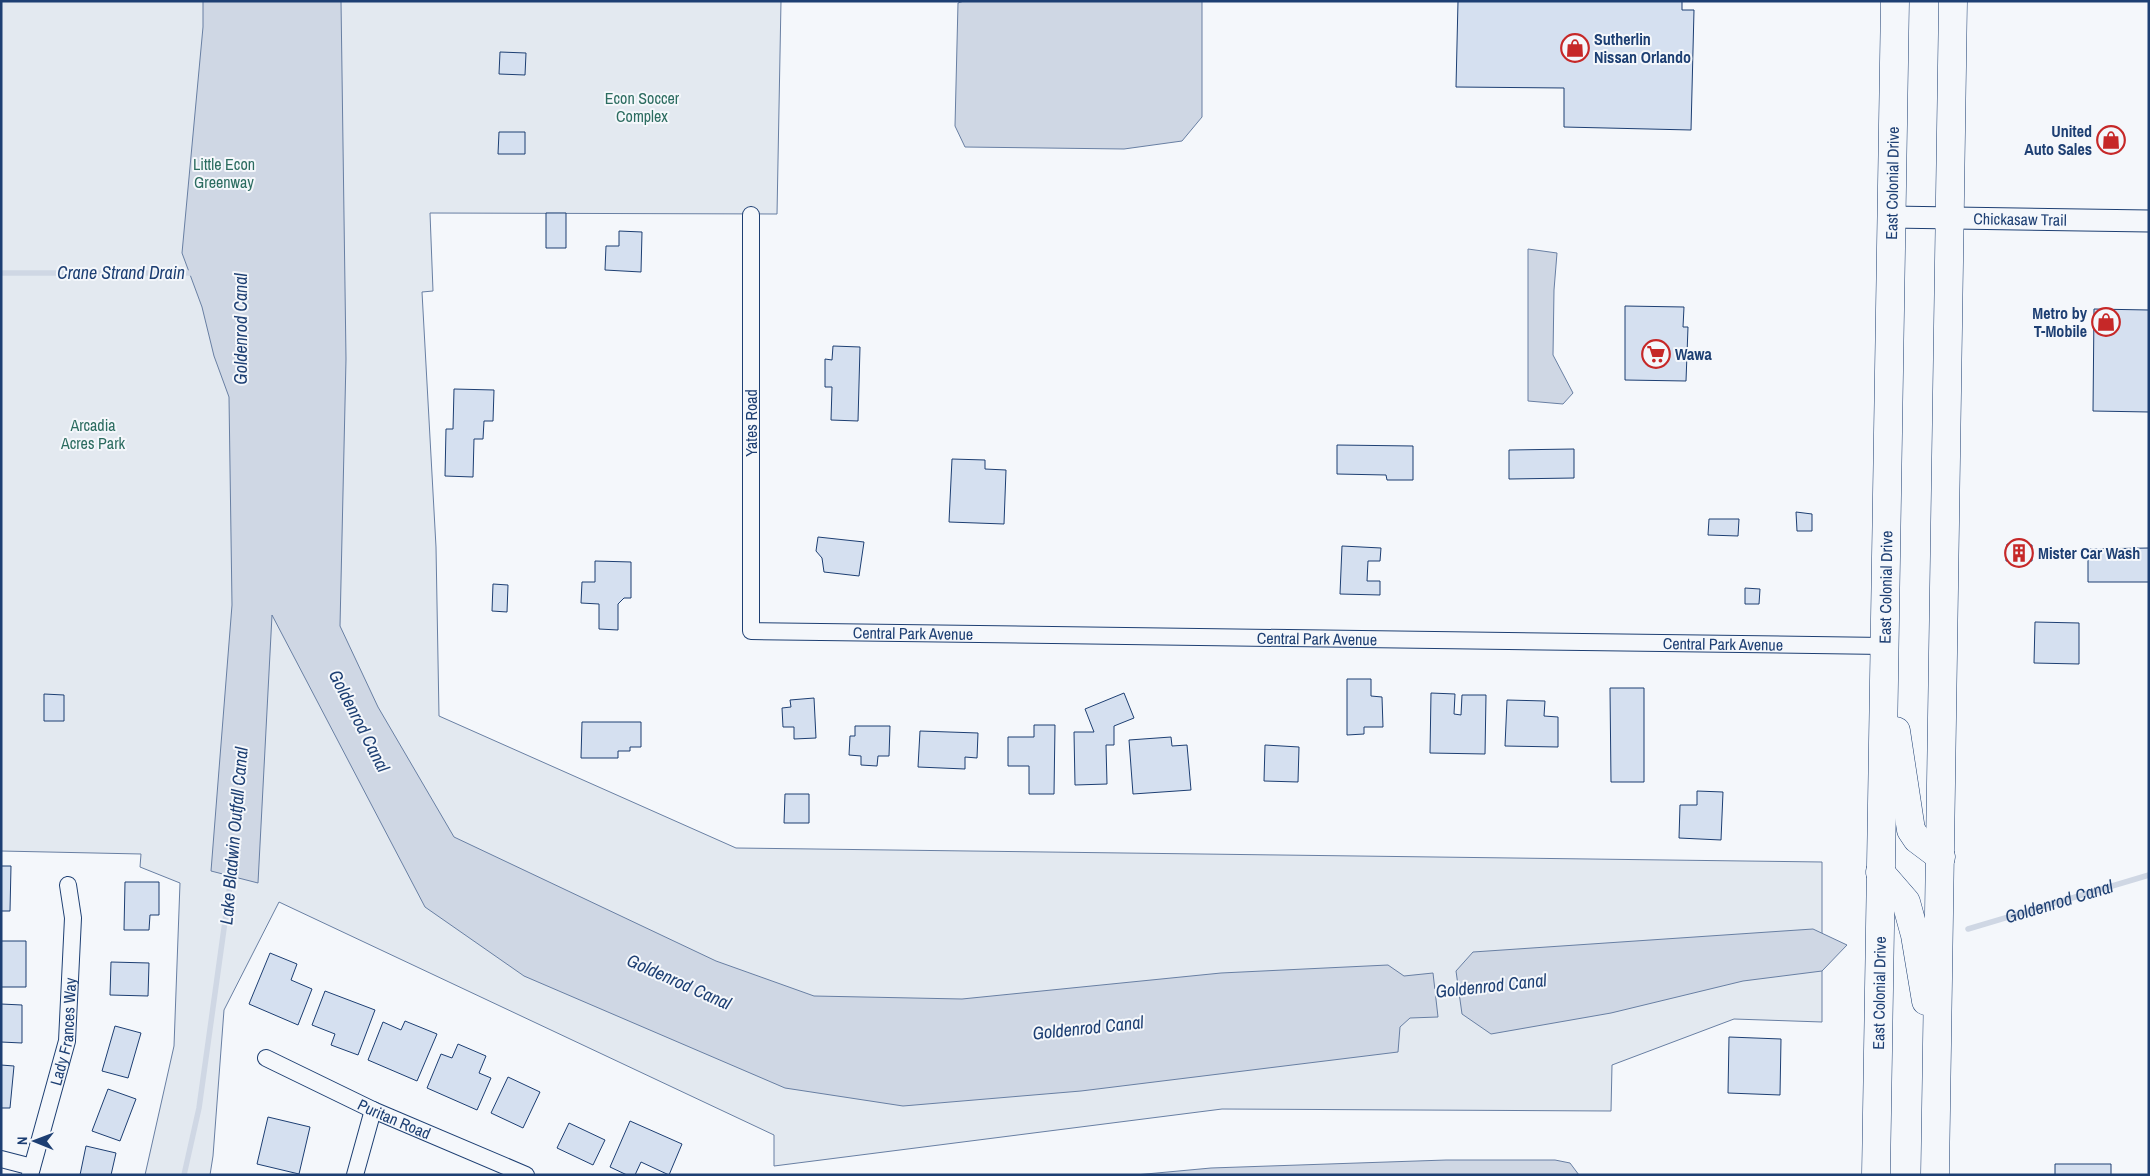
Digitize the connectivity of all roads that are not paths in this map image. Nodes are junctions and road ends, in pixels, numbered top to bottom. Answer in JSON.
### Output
{"nodes":[{"id":1,"x":1895,"y":1,"type":"edge"},
{"id":2,"x":1953,"y":1,"type":"edge"},
{"id":3,"x":751,"y":215,"type":"dead end"},
{"id":4,"x":1891,"y":217,"type":"junction"},
{"id":5,"x":1949,"y":218,"type":"junction"},
{"id":6,"x":2149,"y":221,"type":"edge"},
{"id":7,"x":751,"y":631,"type":"joint"},
{"id":8,"x":1884,"y":646,"type":"junction"},
{"id":9,"x":1941,"y":857,"type":"junction"},
{"id":10,"x":1880,"y":872,"type":"junction"},
{"id":11,"x":68,"y":886,"type":"dead end"},
{"id":12,"x":266,"y":1058,"type":"dead end"},
{"id":13,"x":1937,"y":1109,"type":"junction"},
{"id":14,"x":373,"y":1110,"type":"junction"},
{"id":15,"x":1,"y":1159,"type":"edge"},
{"id":16,"x":31,"y":1171,"type":"edge"},
{"id":17,"x":355,"y":1175,"type":"edge"},
{"id":18,"x":526,"y":1175,"type":"edge"},
{"id":19,"x":1876,"y":1175,"type":"edge"},
{"id":20,"x":1935,"y":1175,"type":"edge"}],
"edges":[{"from":1,"to":4,"type":"highway","name":"East Colonial Drive"},
{"from":2,"to":5,"type":"highway"},
{"from":3,"to":7,"type":"street","name":"Yates Road"},
{"from":4,"to":5,"type":"street","name":"Chickasaw Trail"},
{"from":4,"to":8,"type":"highway","name":"East Colonial Drive"},
{"from":5,"to":6,"type":"street","name":"Chickasaw Trail"},
{"from":5,"to":9,"type":"highway"},
{"from":7,"to":8,"type":"street","name":"Central Park Avenue"},
{"from":8,"to":9,"type":"highway"},
{"from":8,"to":10,"type":"highway","name":"East Colonial Drive"},
{"from":9,"to":13,"type":"highway"},
{"from":10,"to":13,"type":"highway"},
{"from":10,"to":19,"type":"highway","name":"East Colonial Drive"},
{"from":11,"to":16,"type":"street","name":"Lady Frances Way"},
{"from":12,"to":14,"type":"street","name":"Puritan Road"},
{"from":13,"to":20,"type":"highway"},
{"from":14,"to":17,"type":"street"},
{"from":14,"to":18,"type":"street","name":"Puritan Road"},
{"from":15,"to":16,"type":"street"}]}
